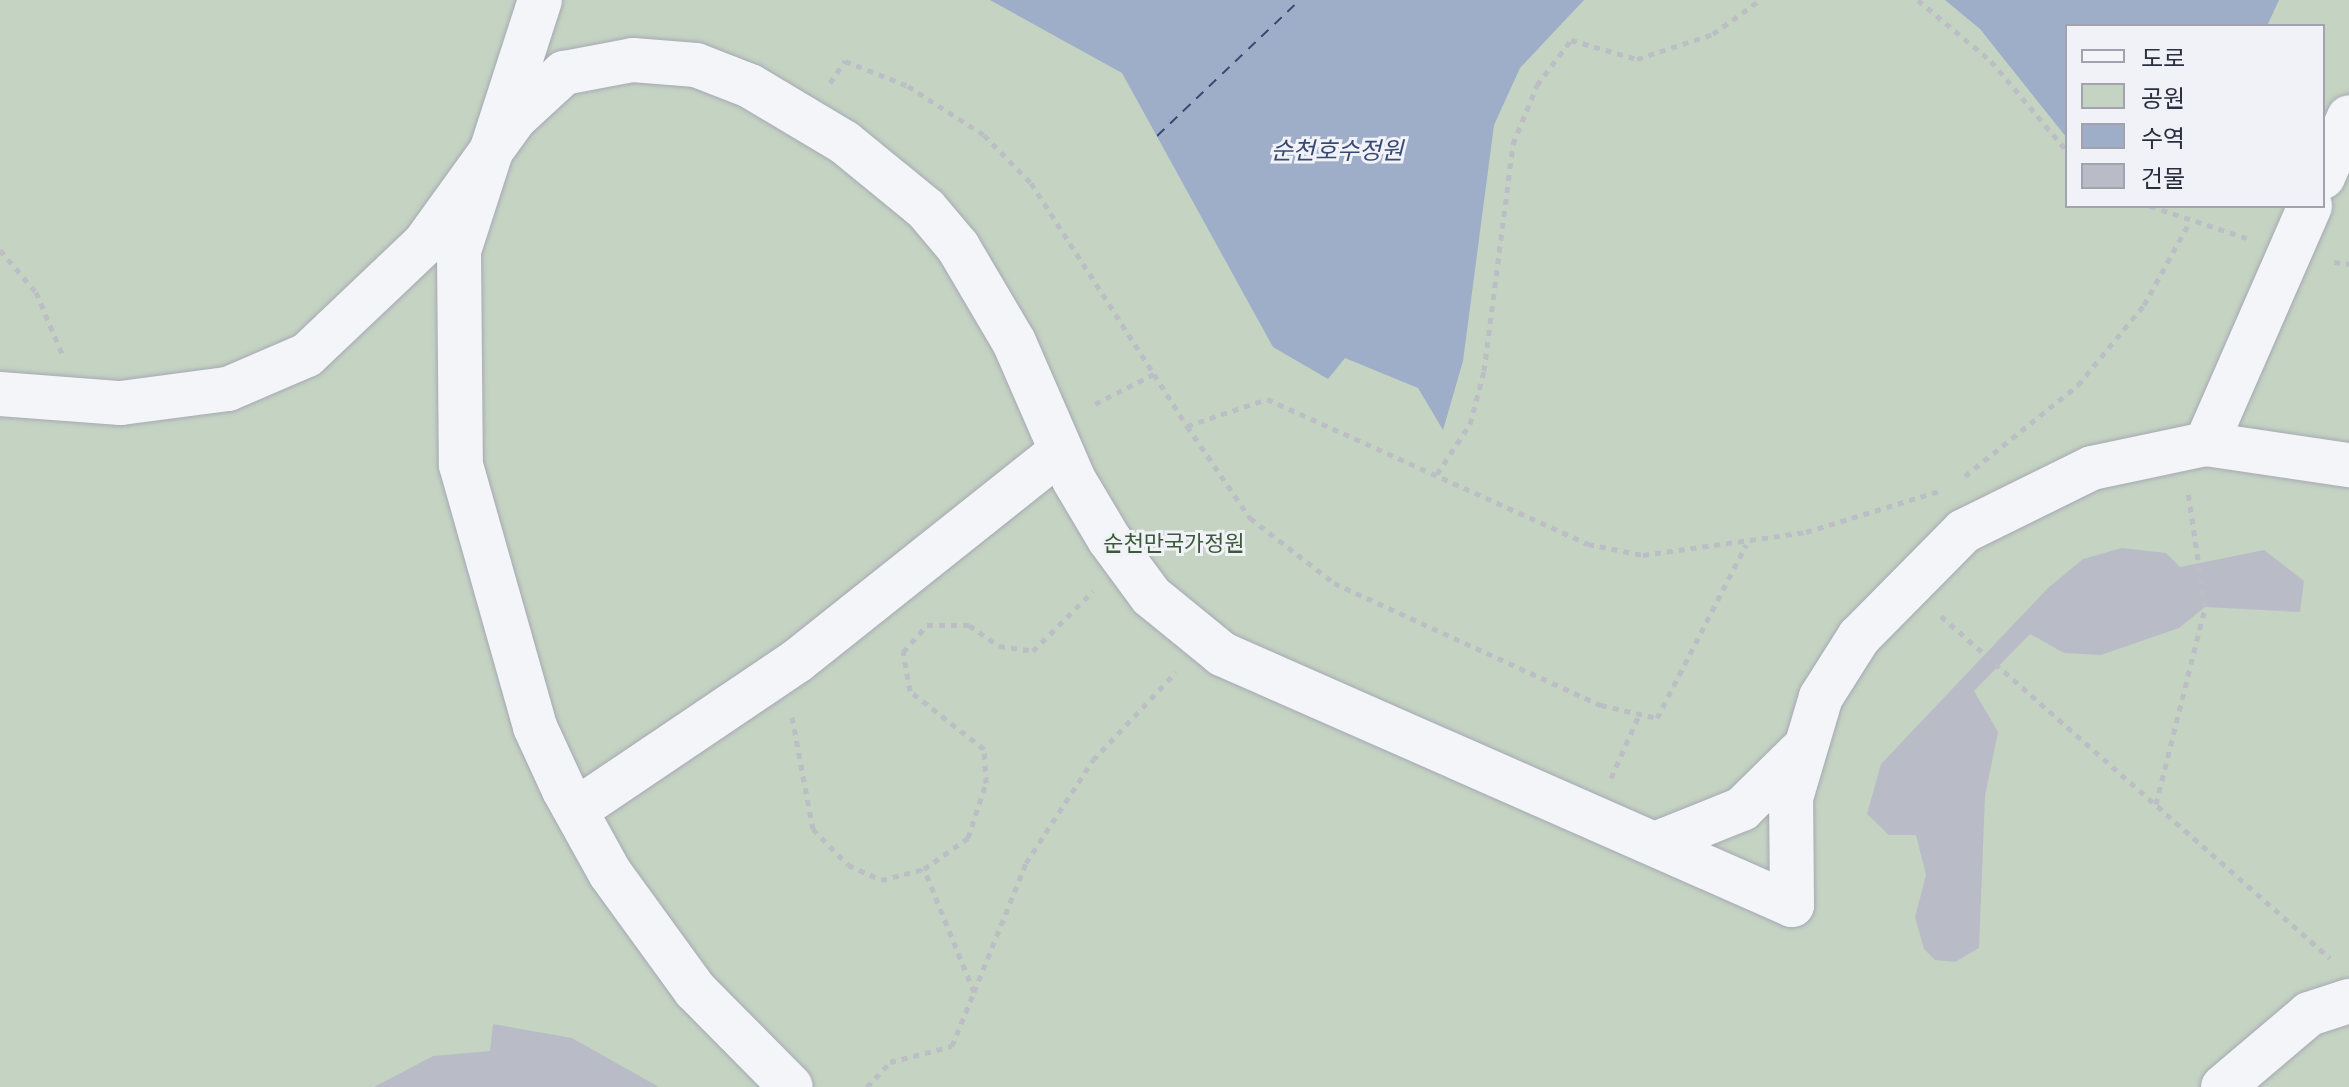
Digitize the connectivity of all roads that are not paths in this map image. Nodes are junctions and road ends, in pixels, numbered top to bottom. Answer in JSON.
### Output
{"nodes":[{"id":1,"x":540,"y":0,"type":"edge"},
{"id":2,"x":2349,"y":117,"type":"edge"},
{"id":3,"x":485,"y":158,"type":"junction"},
{"id":4,"x":2325,"y":172,"type":"edge"},
{"id":5,"x":2309,"y":208,"type":"edge"},
{"id":6,"x":0,"y":394,"type":"edge"},
{"id":7,"x":1056,"y":438,"type":"junction"},
{"id":8,"x":2194,"y":446,"type":"junction"},
{"id":9,"x":2349,"y":465,"type":"edge"},
{"id":10,"x":1800,"y":752,"type":"junction"},
{"id":11,"x":576,"y":810,"type":"junction"},
{"id":12,"x":1655,"y":844,"type":"junction"},
{"id":13,"x":2344,"y":984,"type":"edge"},
{"id":14,"x":791,"y":1087,"type":"edge"},
{"id":15,"x":2223,"y":1087,"type":"edge"}],
"edges":[{"from":1,"to":3,"type":"street"},
{"from":2,"to":4,"type":"street"},
{"from":3,"to":6,"type":"street"},
{"from":3,"to":7,"type":"street"},
{"from":3,"to":11,"type":"street"},
{"from":5,"to":8,"type":"street"},
{"from":7,"to":11,"type":"street"},
{"from":7,"to":12,"type":"street"},
{"from":8,"to":9,"type":"street"},
{"from":8,"to":10,"type":"street"},
{"from":10,"to":12,"type":"street"},
{"from":10,"to":12,"type":"street"},
{"from":11,"to":14,"type":"street"},
{"from":13,"to":15,"type":"street"}]}
